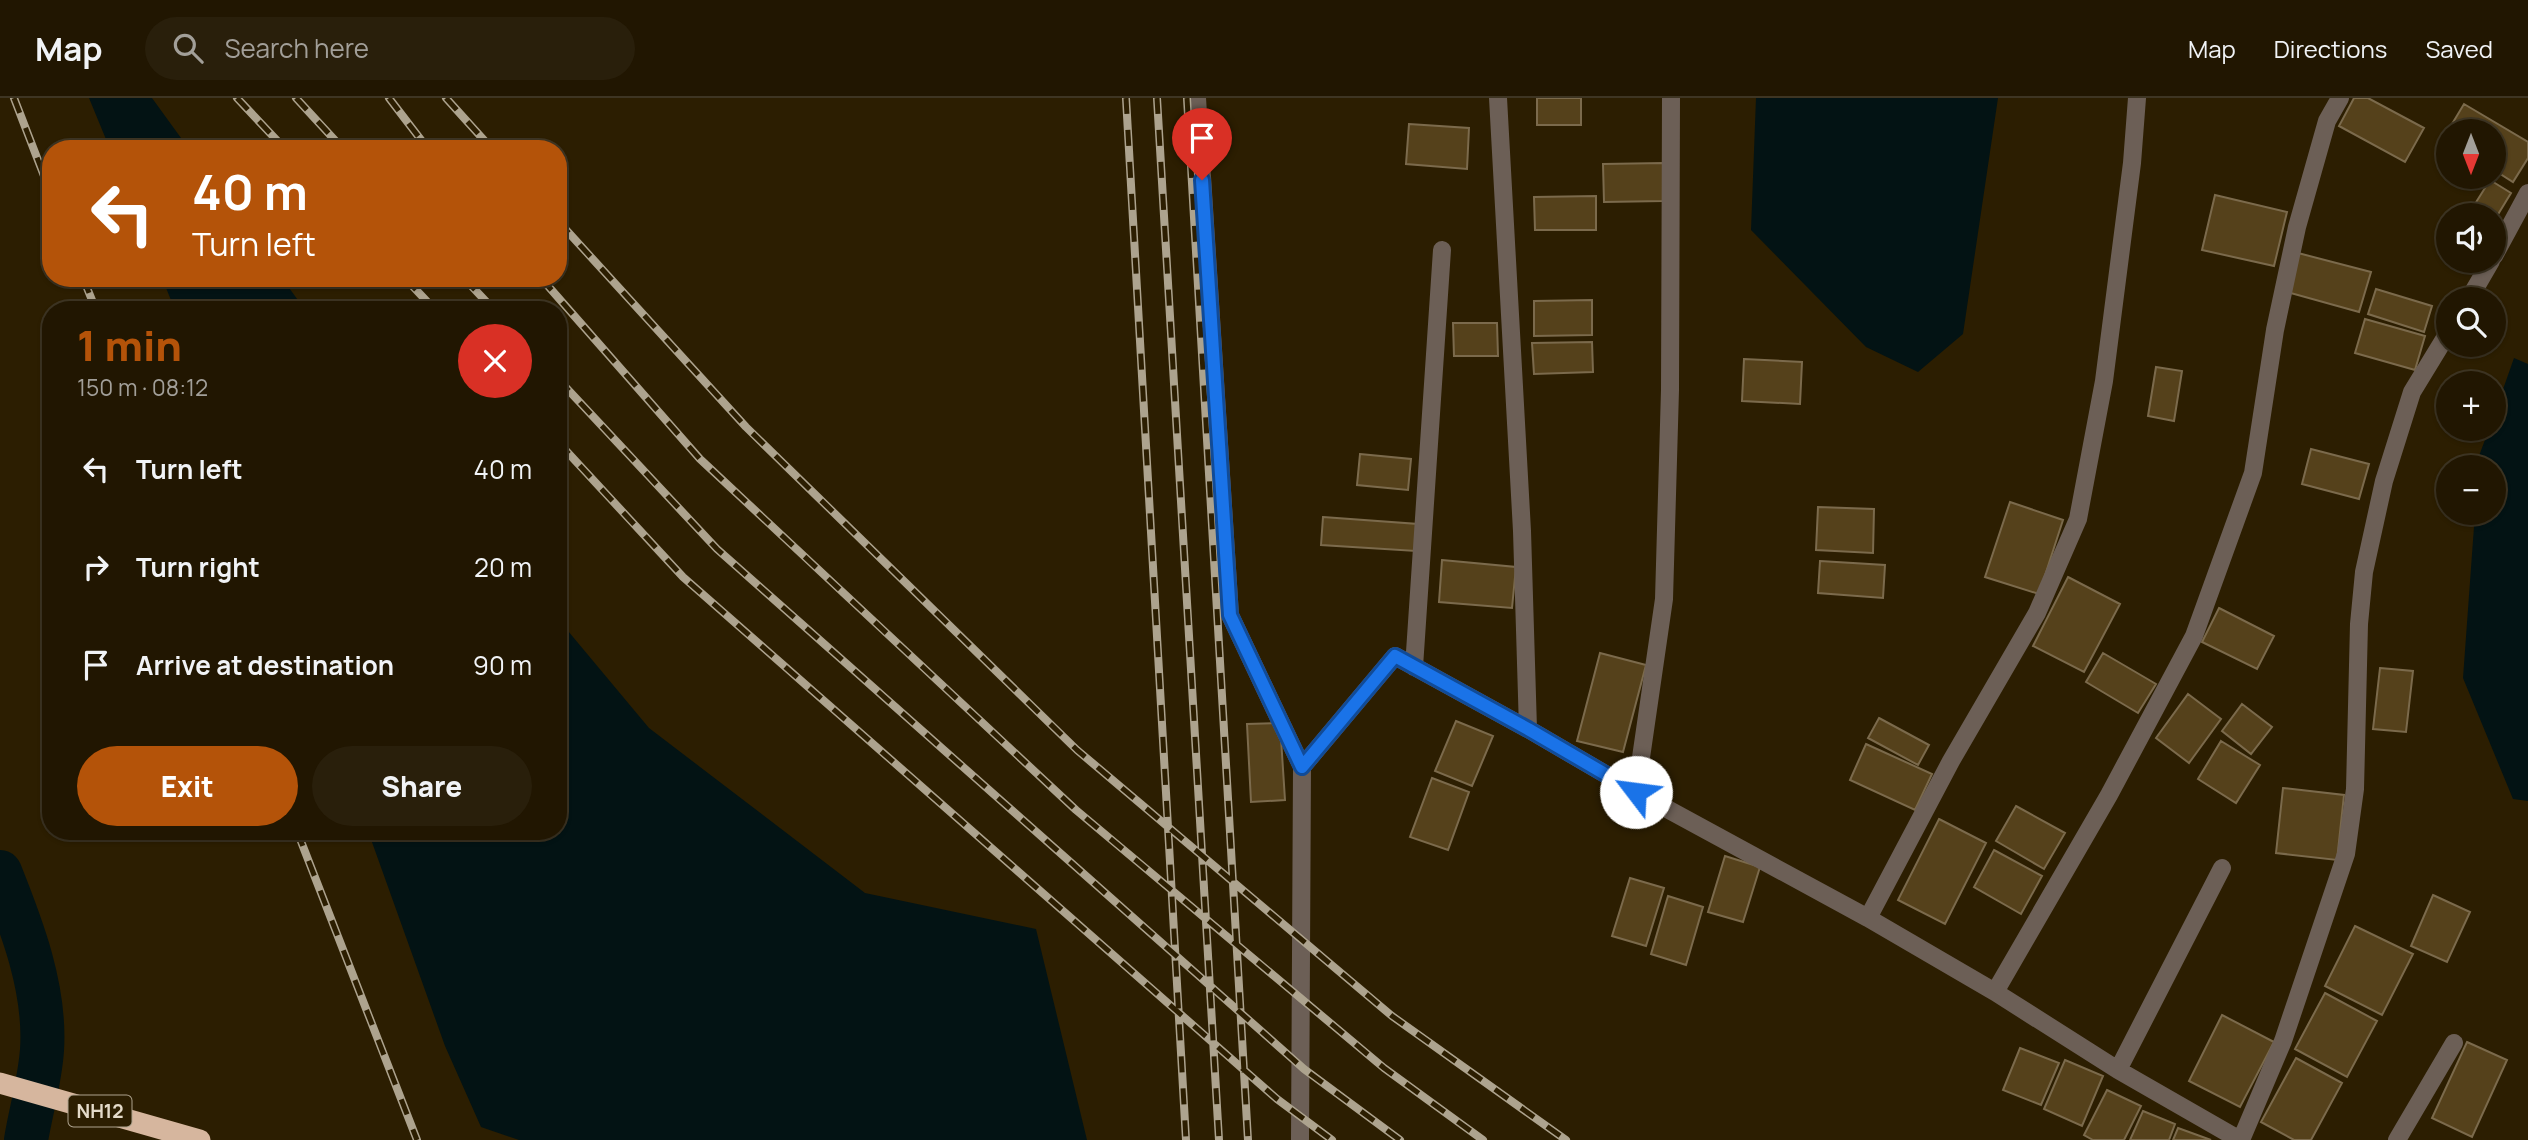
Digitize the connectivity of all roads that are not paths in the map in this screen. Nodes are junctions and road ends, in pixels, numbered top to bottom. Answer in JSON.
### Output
{"nodes":[{"id":1,"x":1197,"y":98,"type":"edge"},
{"id":2,"x":1499,"y":98,"type":"edge"},
{"id":3,"x":1671,"y":98,"type":"edge"},
{"id":4,"x":2137,"y":98,"type":"edge"},
{"id":5,"x":2340,"y":98,"type":"edge"},
{"id":6,"x":2528,"y":193,"type":"edge"},
{"id":7,"x":2506,"y":234,"type":"edge"},
{"id":8,"x":1443,"y":250,"type":"dead end"},
{"id":9,"x":2436,"y":353,"type":"edge"},
{"id":10,"x":1414,"y":667,"type":"junction"},
{"id":11,"x":1528,"y":729,"type":"junction"},
{"id":12,"x":1302,"y":767,"type":"junction"},
{"id":13,"x":1636,"y":792,"type":"junction"},
{"id":14,"x":2222,"y":868,"type":"dead end"},
{"id":15,"x":1868,"y":918,"type":"junction"},
{"id":16,"x":1995,"y":992,"type":"junction"},
{"id":17,"x":2454,"y":1043,"type":"dead end"},
{"id":18,"x":2118,"y":1070,"type":"junction"},
{"id":19,"x":0,"y":1083,"type":"edge"},
{"id":20,"x":200,"y":1140,"type":"edge"},
{"id":21,"x":1300,"y":1140,"type":"edge"},
{"id":22,"x":2241,"y":1140,"type":"edge"},
{"id":23,"x":2397,"y":1140,"type":"edge"}],
"edges":[{"from":1,"to":12,"type":"street"},
{"from":2,"to":11,"type":"street"},
{"from":3,"to":13,"type":"street"},
{"from":4,"to":15,"type":"street"},
{"from":5,"to":16,"type":"street"},
{"from":6,"to":7,"type":"street"},
{"from":8,"to":10,"type":"street"},
{"from":9,"to":22,"type":"street"},
{"from":10,"to":11,"type":"street"},
{"from":10,"to":12,"type":"street"},
{"from":11,"to":13,"type":"street"},
{"from":12,"to":21,"type":"street"},
{"from":13,"to":15,"type":"street"},
{"from":14,"to":18,"type":"street"},
{"from":15,"to":16,"type":"street"},
{"from":16,"to":18,"type":"street"},
{"from":17,"to":23,"type":"street"},
{"from":18,"to":22,"type":"street"},
{"from":19,"to":20,"type":"highway","number":"NH12"}]}
